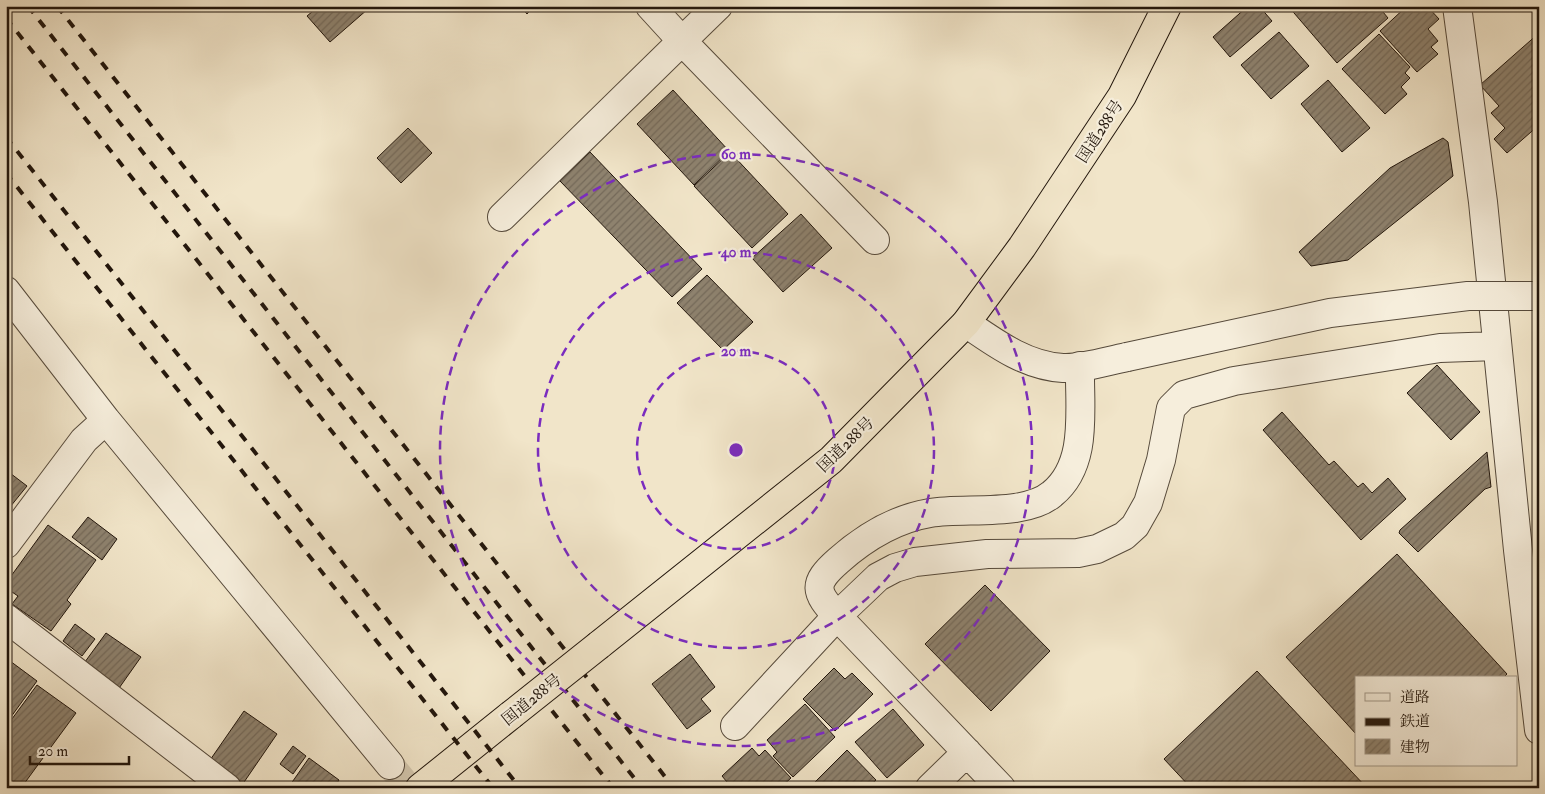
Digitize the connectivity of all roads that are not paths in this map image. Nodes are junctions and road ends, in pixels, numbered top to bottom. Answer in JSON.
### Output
{"nodes":[{"id":1,"x":650,"y":6,"type":"edge"},
{"id":2,"x":718,"y":6,"type":"edge"},
{"id":3,"x":1167,"y":6,"type":"edge"},
{"id":4,"x":1457,"y":6,"type":"edge"},
{"id":5,"x":682,"y":41,"type":"junction"},
{"id":6,"x":502,"y":217,"type":"dead end"},
{"id":7,"x":875,"y":240,"type":"dead end"},
{"id":8,"x":1539,"y":296,"type":"edge"},
{"id":9,"x":10,"y":303,"type":"edge"},
{"id":10,"x":966,"y":323,"type":"junction"},
{"id":11,"x":1498,"y":346,"type":"junction"},
{"id":12,"x":1080,"y":366,"type":"junction"},
{"id":13,"x":106,"y":420,"type":"junction"},
{"id":14,"x":6,"y":544,"type":"edge"},
{"id":15,"x":837,"y":616,"type":"junction"},
{"id":16,"x":6,"y":618,"type":"edge"},
{"id":17,"x":735,"y":726,"type":"dead end"},
{"id":18,"x":1539,"y":730,"type":"edge"},
{"id":19,"x":967,"y":752,"type":"junction"},
{"id":20,"x":390,"y":765,"type":"tunnel mouth"},
{"id":21,"x":228,"y":788,"type":"edge"},
{"id":22,"x":420,"y":788,"type":"edge"},
{"id":23,"x":930,"y":788,"type":"edge"},
{"id":24,"x":1002,"y":788,"type":"edge"}],
"edges":[{"from":1,"to":5,"type":"street"},
{"from":2,"to":5,"type":"street"},
{"from":3,"to":10,"type":"highway","name":"国道288号"},
{"from":4,"to":11,"type":"street"},
{"from":5,"to":6,"type":"street"},
{"from":5,"to":7,"type":"street"},
{"from":8,"to":12,"type":"street","bridge":true},
{"from":9,"to":13,"type":"street"},
{"from":10,"to":12,"type":"street"},
{"from":10,"to":22,"type":"highway","name":"国道288号","bridge":true},
{"from":11,"to":15,"type":"street"},
{"from":11,"to":18,"type":"street"},
{"from":12,"to":15,"type":"street"},
{"from":13,"to":14,"type":"street"},
{"from":13,"to":20,"type":"street"},
{"from":15,"to":17,"type":"street"},
{"from":15,"to":19,"type":"street"},
{"from":16,"to":21,"type":"street"},
{"from":19,"to":23,"type":"street"},
{"from":19,"to":24,"type":"street"}]}
